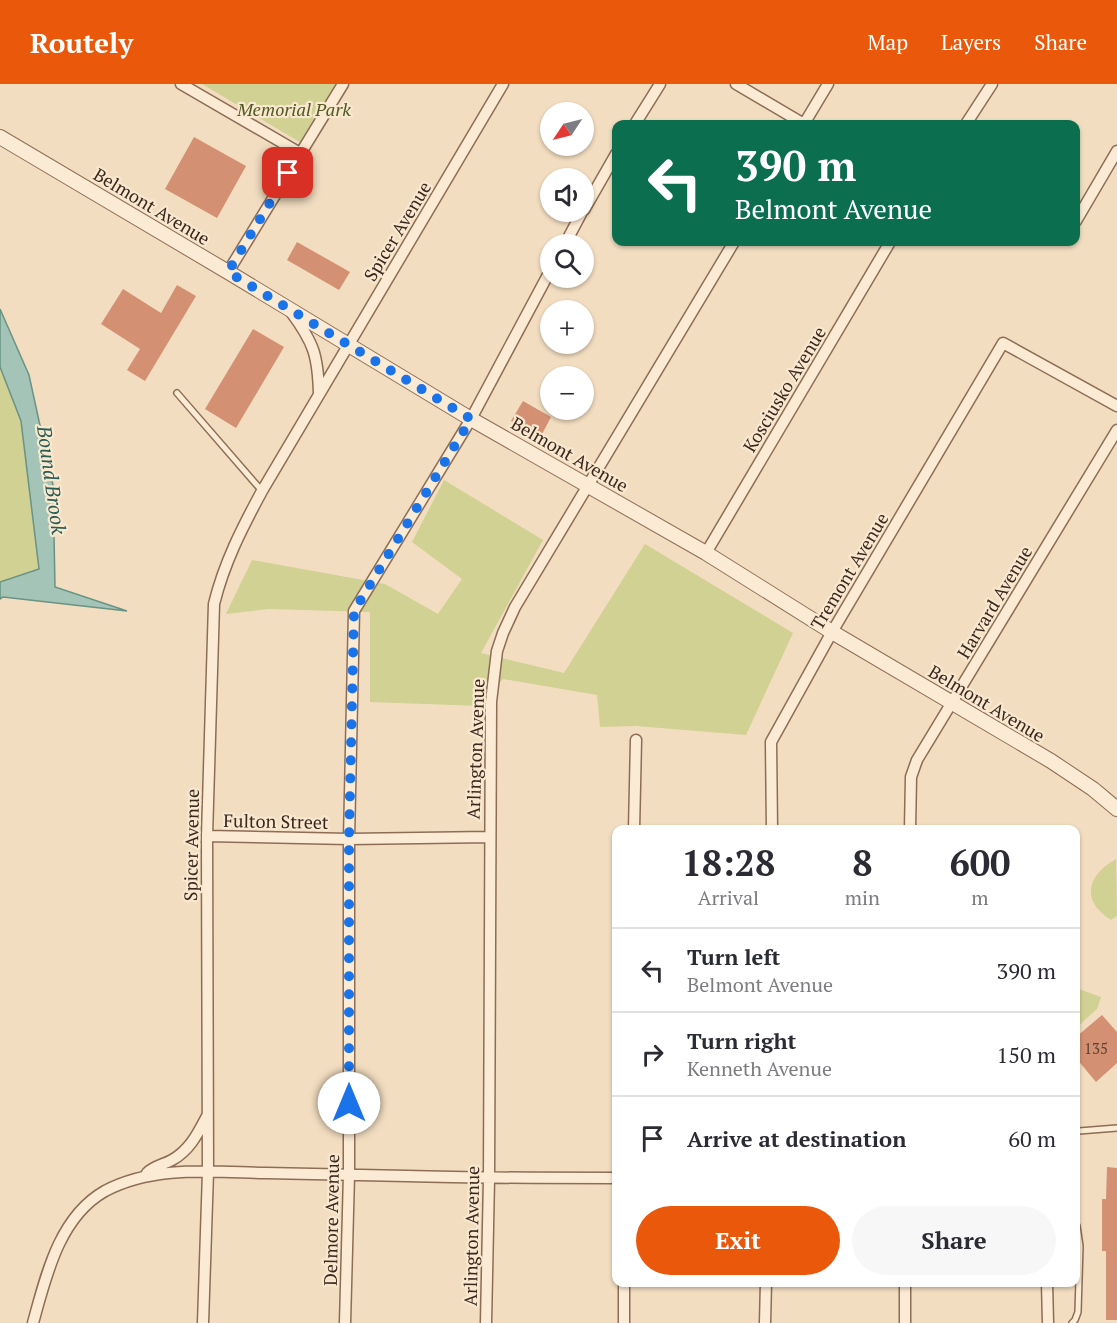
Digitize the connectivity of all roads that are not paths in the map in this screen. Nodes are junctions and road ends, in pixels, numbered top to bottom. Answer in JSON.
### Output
{"nodes":[{"id":1,"x":181,"y":84,"type":"edge"},
{"id":2,"x":343,"y":84,"type":"edge"},
{"id":3,"x":503,"y":84,"type":"edge"},
{"id":4,"x":660,"y":84,"type":"edge"},
{"id":5,"x":736,"y":84,"type":"edge"},
{"id":6,"x":828,"y":84,"type":"edge"},
{"id":7,"x":992,"y":84,"type":"edge"},
{"id":8,"x":638,"y":120,"type":"edge"},
{"id":9,"x":797,"y":120,"type":"edge"},
{"id":10,"x":806,"y":120,"type":"edge"},
{"id":11,"x":969,"y":120,"type":"edge"},
{"id":12,"x":0,"y":137,"type":"edge"},
{"id":13,"x":1117,"y":151,"type":"edge"},
{"id":14,"x":300,"y":153,"type":"junction"},
{"id":15,"x":612,"y":161,"type":"edge"},
{"id":16,"x":594,"y":192,"type":"edge"},
{"id":17,"x":1080,"y":214,"type":"edge"},
{"id":18,"x":732,"y":246,"type":"edge"},
{"id":19,"x":888,"y":246,"type":"edge"},
{"id":20,"x":228,"y":272,"type":"junction"},
{"id":21,"x":541,"y":288,"type":"edge"},
{"id":22,"x":287,"y":307,"type":"junction"},
{"id":23,"x":348,"y":344,"type":"junction"},
{"id":24,"x":177,"y":393,"type":"dead end"},
{"id":25,"x":319,"y":394,"type":"junction"},
{"id":26,"x":1117,"y":406,"type":"edge"},
{"id":27,"x":471,"y":419,"type":"junction"},
{"id":28,"x":1117,"y":430,"type":"edge"},
{"id":29,"x":588,"y":485,"type":"junction"},
{"id":30,"x":262,"y":490,"type":"junction"},
{"id":31,"x":706,"y":553,"type":"junction"},
{"id":32,"x":832,"y":632,"type":"junction"},
{"id":33,"x":952,"y":703,"type":"junction"},
{"id":34,"x":636,"y":740,"type":"dead end"},
{"id":35,"x":1117,"y":809,"type":"edge"},
{"id":36,"x":634,"y":825,"type":"edge"},
{"id":37,"x":772,"y":825,"type":"edge"},
{"id":38,"x":910,"y":825,"type":"edge"},
{"id":39,"x":207,"y":836,"type":"junction"},
{"id":40,"x":489,"y":837,"type":"junction"},
{"id":41,"x":349,"y":839,"type":"junction"},
{"id":42,"x":208,"y":1113,"type":"junction"},
{"id":43,"x":1117,"y":1128,"type":"edge"},
{"id":44,"x":1080,"y":1131,"type":"edge"},
{"id":45,"x":208,"y":1172,"type":"junction"},
{"id":46,"x":349,"y":1174,"type":"junction"},
{"id":47,"x":144,"y":1176,"type":"junction"},
{"id":48,"x":612,"y":1178,"type":"edge"},
{"id":49,"x":489,"y":1179,"type":"junction"},
{"id":50,"x":624,"y":1287,"type":"edge"},
{"id":51,"x":766,"y":1287,"type":"edge"},
{"id":52,"x":905,"y":1287,"type":"edge"},
{"id":53,"x":1047,"y":1287,"type":"edge"},
{"id":54,"x":1079,"y":1287,"type":"edge"},
{"id":55,"x":33,"y":1323,"type":"edge"},
{"id":56,"x":203,"y":1323,"type":"edge"},
{"id":57,"x":345,"y":1323,"type":"edge"},
{"id":58,"x":486,"y":1323,"type":"edge"},
{"id":59,"x":624,"y":1323,"type":"edge"},
{"id":60,"x":765,"y":1323,"type":"edge"},
{"id":61,"x":905,"y":1323,"type":"edge"},
{"id":62,"x":1048,"y":1323,"type":"edge"},
{"id":63,"x":1072,"y":1323,"type":"edge"}],
"edges":[{"from":1,"to":14,"type":"street"},
{"from":2,"to":14,"type":"street"},
{"from":3,"to":23,"type":"street","name":"Spicer Avenue"},
{"from":4,"to":8,"type":"street"},
{"from":5,"to":9,"type":"street"},
{"from":6,"to":10,"type":"street"},
{"from":7,"to":11,"type":"street"},
{"from":12,"to":20,"type":"street","name":"Belmont Avenue"},
{"from":13,"to":17,"type":"street"},
{"from":14,"to":20,"type":"street"},
{"from":15,"to":16,"type":"street"},
{"from":18,"to":29,"type":"street","name":"Arlington Avenue"},
{"from":19,"to":31,"type":"street","name":"Kosciusko Avenue"},
{"from":20,"to":22,"type":"street","name":"Belmont Avenue"},
{"from":21,"to":27,"type":"street","name":"Delmore Avenue"},
{"from":22,"to":23,"type":"street","name":"Belmont Avenue"},
{"from":22,"to":25,"type":"street"},
{"from":23,"to":25,"type":"street","name":"Spicer Avenue"},
{"from":23,"to":27,"type":"street","name":"Belmont Avenue"},
{"from":24,"to":30,"type":"lane"},
{"from":25,"to":30,"type":"street","name":"Spicer Avenue"},
{"from":26,"to":32,"type":"street","name":"Tremont Avenue"},
{"from":27,"to":29,"type":"street","name":"Belmont Avenue"},
{"from":27,"to":41,"type":"street","name":"Delmore Avenue"},
{"from":28,"to":33,"type":"street","name":"Harvard Avenue"},
{"from":29,"to":31,"type":"street","name":"Belmont Avenue"},
{"from":29,"to":40,"type":"street","name":"Arlington Avenue"},
{"from":30,"to":39,"type":"street","name":"Spicer Avenue"},
{"from":31,"to":32,"type":"street","name":"Belmont Avenue"},
{"from":32,"to":33,"type":"street","name":"Belmont Avenue"},
{"from":32,"to":37,"type":"street","name":"Tremont Avenue"},
{"from":33,"to":35,"type":"street","name":"Belmont Avenue"},
{"from":33,"to":38,"type":"street","name":"Harvard Avenue"},
{"from":34,"to":36,"type":"street"},
{"from":39,"to":41,"type":"street","name":"Fulton Street"},
{"from":39,"to":42,"type":"street","name":"Spicer Avenue"},
{"from":40,"to":41,"type":"street","name":"Fulton Street"},
{"from":40,"to":49,"type":"street","name":"Arlington Avenue"},
{"from":41,"to":46,"type":"street","name":"Delmore Avenue"},
{"from":42,"to":45,"type":"street","name":"Spicer Avenue"},
{"from":42,"to":47,"type":"street"},
{"from":43,"to":44,"type":"lane"},
{"from":45,"to":46,"type":"street"},
{"from":45,"to":47,"type":"street"},
{"from":45,"to":56,"type":"street","name":"Spicer Avenue"},
{"from":46,"to":49,"type":"street"},
{"from":46,"to":57,"type":"street","name":"Delmore Avenue"},
{"from":47,"to":55,"type":"street"},
{"from":48,"to":49,"type":"street"},
{"from":49,"to":58,"type":"street","name":"Arlington Avenue"},
{"from":50,"to":59,"type":"street"},
{"from":51,"to":60,"type":"street"},
{"from":52,"to":61,"type":"street"},
{"from":53,"to":62,"type":"street"},
{"from":54,"to":63,"type":"lane"}]}
